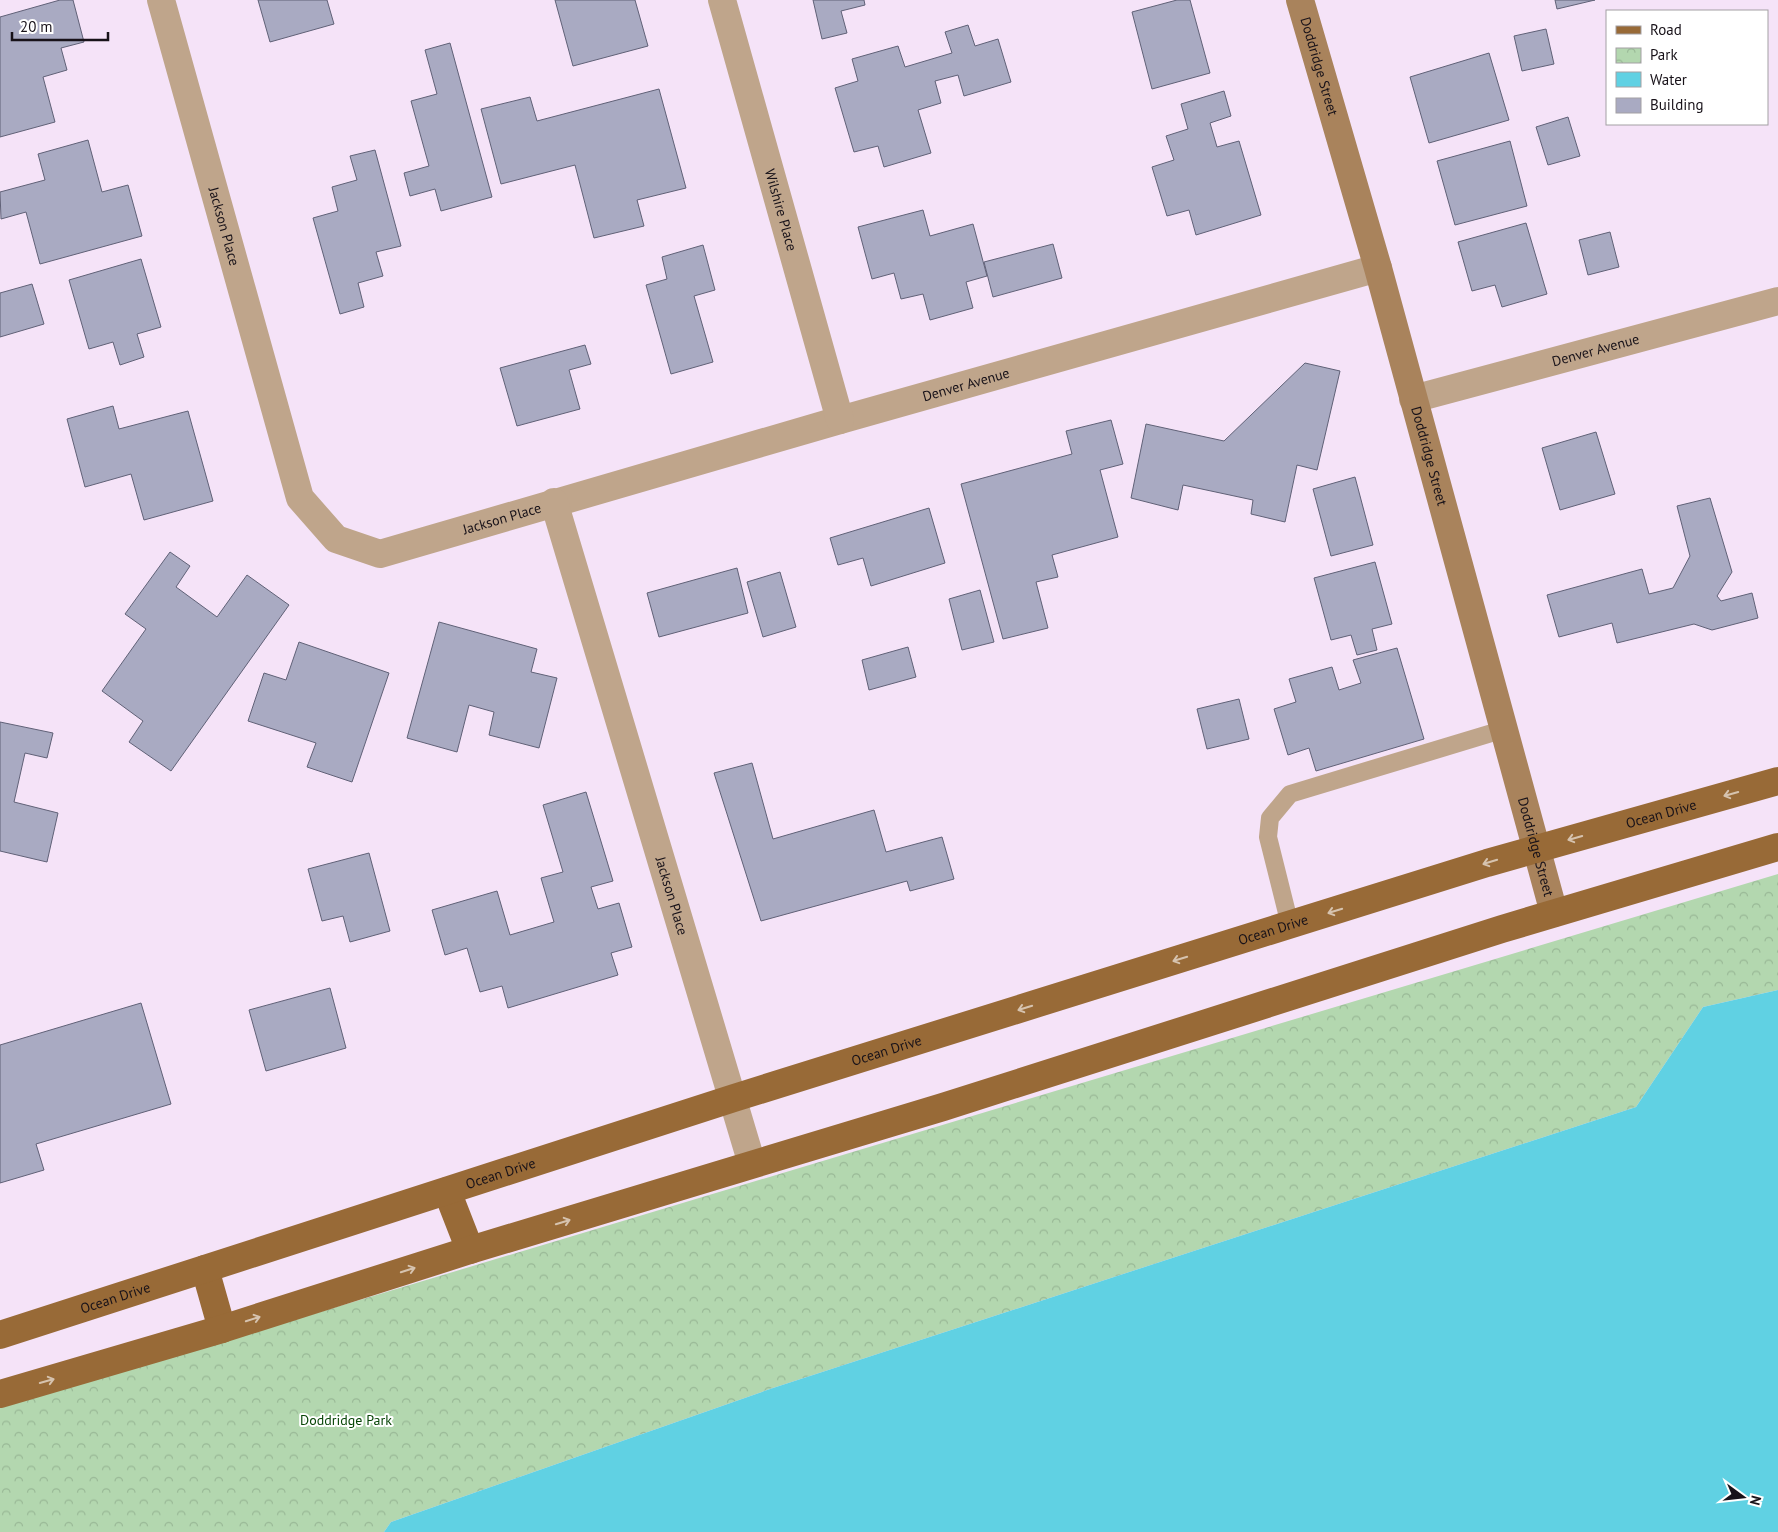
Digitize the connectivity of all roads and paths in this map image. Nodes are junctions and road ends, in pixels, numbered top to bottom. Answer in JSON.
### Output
{"nodes":[{"id":1,"x":161,"y":0,"type":"edge"},
{"id":2,"x":722,"y":0,"type":"edge"},
{"id":3,"x":1300,"y":0,"type":"edge"},
{"id":4,"x":1378,"y":268,"type":"junction"},
{"id":5,"x":1778,"y":302,"type":"edge"},
{"id":6,"x":1413,"y":399,"type":"junction"},
{"id":7,"x":840,"y":420,"type":"junction"},
{"id":8,"x":554,"y":502,"type":"junction"},
{"id":9,"x":1504,"y":729,"type":"junction"},
{"id":10,"x":1778,"y":781,"type":"edge"},
{"id":11,"x":1778,"y":847,"type":"edge"},
{"id":12,"x":1537,"y":848,"type":"junction"},
{"id":13,"x":1554,"y":913,"type":"junction"},
{"id":14,"x":1290,"y":925,"type":"junction"},
{"id":15,"x":734,"y":1098,"type":"junction"},
{"id":16,"x":752,"y":1164,"type":"junction"},
{"id":17,"x":447,"y":1191,"type":"junction"},
{"id":18,"x":470,"y":1250,"type":"junction"},
{"id":19,"x":204,"y":1269,"type":"junction"},
{"id":20,"x":222,"y":1329,"type":"junction"},
{"id":21,"x":0,"y":1336,"type":"edge"},
{"id":22,"x":0,"y":1394,"type":"edge"}],
"edges":[{"from":1,"to":8,"type":"street","name":"Jackson Place"},
{"from":2,"to":7,"type":"street","name":"Wilshire Place"},
{"from":3,"to":4,"type":"main road","name":"Doddridge Street"},
{"from":4,"to":6,"type":"main road","name":"Doddridge Street"},
{"from":4,"to":7,"type":"street","name":"Denver Avenue"},
{"from":5,"to":6,"type":"street","name":"Denver Avenue"},
{"from":6,"to":9,"type":"main road","name":"Doddridge Street"},
{"from":7,"to":8,"type":"street","name":"Denver Avenue"},
{"from":8,"to":15,"type":"street","name":"Jackson Place"},
{"from":9,"to":12,"type":"main road","name":"Doddridge Street"},
{"from":9,"to":14,"type":"lane"},
{"from":10,"to":12,"type":"main road","name":"Ocean Drive","one_way":true},
{"from":11,"to":13,"type":"main road"},
{"from":12,"to":13,"type":"main road","name":"Doddridge Street"},
{"from":12,"to":14,"type":"main road","name":"Ocean Drive","one_way":true},
{"from":13,"to":16,"type":"main road"},
{"from":14,"to":15,"type":"main road","name":"Ocean Drive","one_way":true},
{"from":15,"to":16,"type":"street","name":"Jackson Place"},
{"from":15,"to":17,"type":"main road","name":"Ocean Drive"},
{"from":18,"to":16,"type":"main road","one_way":true},
{"from":17,"to":18,"type":"main road"},
{"from":17,"to":19,"type":"main road","name":"Ocean Drive"},
{"from":20,"to":18,"type":"main road","one_way":true},
{"from":19,"to":20,"type":"main road"},
{"from":19,"to":21,"type":"main road","name":"Ocean Drive"},
{"from":22,"to":20,"type":"main road","one_way":true}]}
